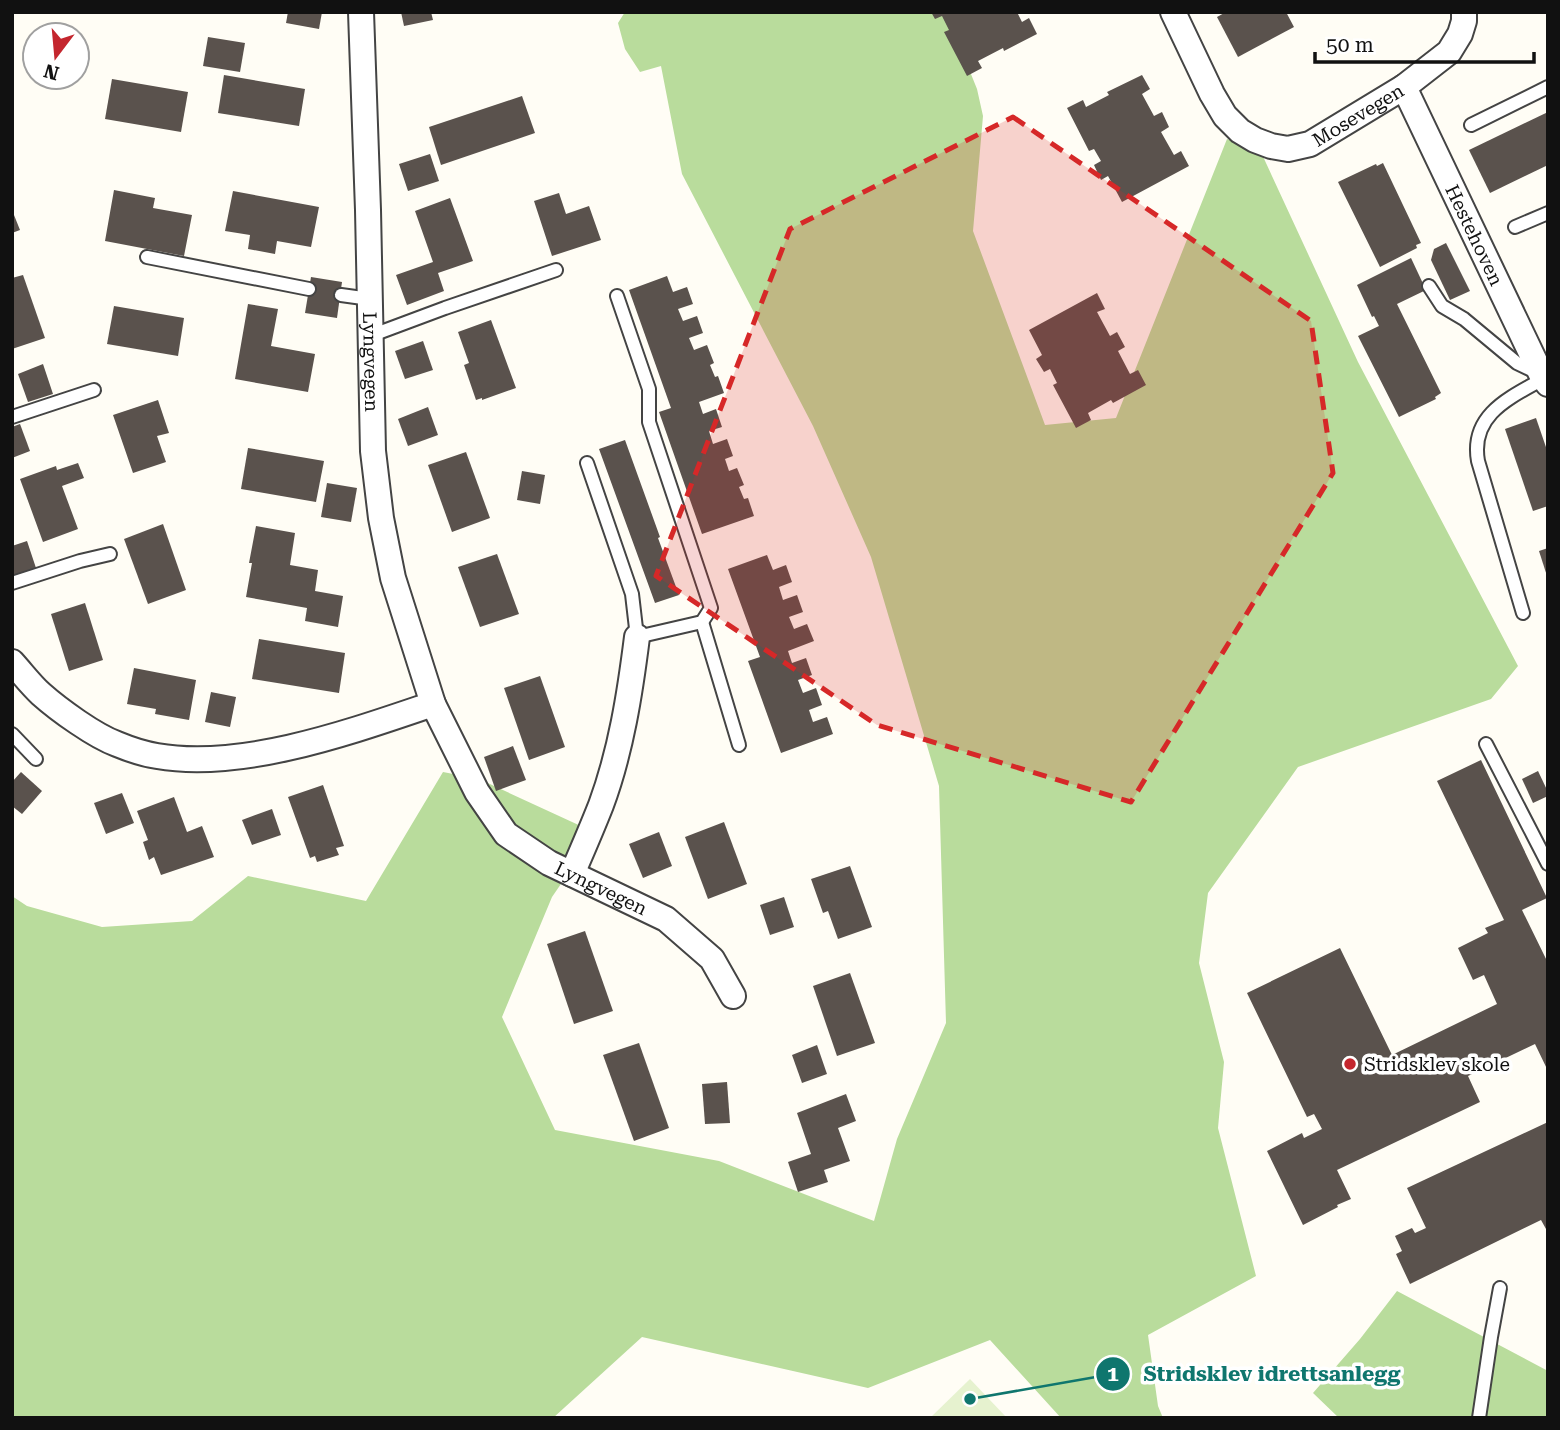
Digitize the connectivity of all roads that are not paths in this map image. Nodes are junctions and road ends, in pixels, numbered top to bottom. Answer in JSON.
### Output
{"nodes":[{"id":1,"x":361,"y":12,"type":"edge"},
{"id":2,"x":1173,"y":12,"type":"edge"},
{"id":3,"x":1464,"y":12,"type":"edge"},
{"id":4,"x":1404,"y":87,"type":"junction"},
{"id":5,"x":1548,"y":87,"type":"edge"},
{"id":6,"x":1471,"y":125,"type":"dead end"},
{"id":7,"x":1548,"y":213,"type":"edge"},
{"id":8,"x":1515,"y":227,"type":"dead end"},
{"id":9,"x":147,"y":257,"type":"dead end"},
{"id":10,"x":556,"y":270,"type":"dead end"},
{"id":11,"x":1429,"y":286,"type":"dead end"},
{"id":12,"x":309,"y":289,"type":"dead end"},
{"id":13,"x":341,"y":295,"type":"dead end"},
{"id":14,"x":617,"y":296,"type":"dead end"},
{"id":15,"x":370,"y":299,"type":"junction"},
{"id":16,"x":370,"y":336,"type":"junction"},
{"id":17,"x":1545,"y":377,"type":"edge"},
{"id":18,"x":94,"y":390,"type":"dead end"},
{"id":19,"x":12,"y":417,"type":"edge"},
{"id":20,"x":587,"y":463,"type":"dead end"},
{"id":21,"x":110,"y":554,"type":"dead end"},
{"id":22,"x":12,"y":583,"type":"edge"},
{"id":23,"x":1522,"y":613,"type":"dead end"},
{"id":24,"x":702,"y":622,"type":"junction"},
{"id":25,"x":637,"y":637,"type":"junction"},
{"id":26,"x":12,"y":662,"type":"edge"},
{"id":27,"x":433,"y":704,"type":"junction"},
{"id":28,"x":12,"y":734,"type":"edge"},
{"id":29,"x":1486,"y":744,"type":"dead end"},
{"id":30,"x":739,"y":745,"type":"dead end"},
{"id":31,"x":36,"y":760,"type":"dead end"},
{"id":32,"x":1548,"y":864,"type":"edge"},
{"id":33,"x":572,"y":874,"type":"junction"},
{"id":34,"x":733,"y":996,"type":"dead end"},
{"id":35,"x":1500,"y":1288,"type":"dead end"},
{"id":36,"x":1479,"y":1418,"type":"edge"}],
"edges":[{"from":1,"to":15,"type":"street","name":"Lyngvegen"},
{"from":2,"to":4,"type":"street","name":"Mosevegen"},
{"from":3,"to":4,"type":"street","name":"Mosevegen"},
{"from":4,"to":17,"type":"street","name":"Hestehoven"},
{"from":5,"to":6,"type":"lane"},
{"from":7,"to":8,"type":"lane"},
{"from":9,"to":12,"type":"lane"},
{"from":10,"to":16,"type":"lane"},
{"from":11,"to":17,"type":"lane"},
{"from":13,"to":15,"type":"lane"},
{"from":14,"to":24,"type":"lane"},
{"from":15,"to":16,"type":"street","name":"Lyngvegen"},
{"from":16,"to":27,"type":"street","name":"Lyngvegen"},
{"from":17,"to":23,"type":"lane"},
{"from":18,"to":19,"type":"lane"},
{"from":20,"to":25,"type":"lane"},
{"from":21,"to":22,"type":"lane"},
{"from":24,"to":25,"type":"lane"},
{"from":24,"to":30,"type":"lane"},
{"from":25,"to":33,"type":"street"},
{"from":26,"to":27,"type":"street"},
{"from":27,"to":33,"type":"street","name":"Lyngvegen"},
{"from":28,"to":31,"type":"lane"},
{"from":29,"to":32,"type":"lane"},
{"from":33,"to":34,"type":"street","name":"Lyngvegen"},
{"from":35,"to":36,"type":"lane"}]}
